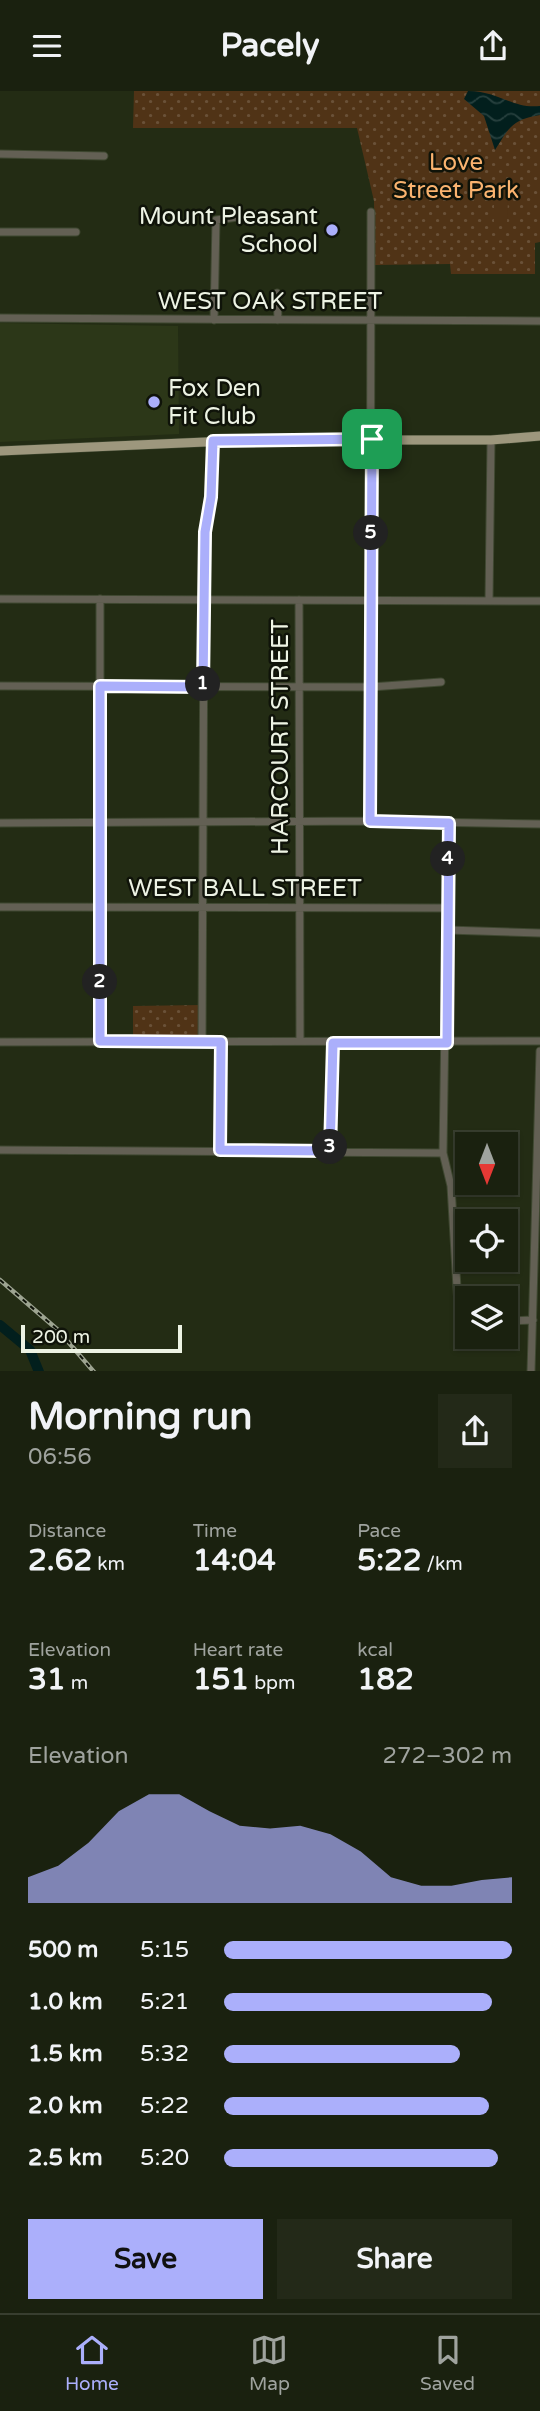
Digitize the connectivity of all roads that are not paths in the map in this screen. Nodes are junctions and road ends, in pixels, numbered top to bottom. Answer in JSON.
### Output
{"nodes":[{"id":1,"x":0,"y":154,"type":"edge"},
{"id":2,"x":104,"y":156,"type":"dead end"},
{"id":3,"x":371,"y":212,"type":"dead end"},
{"id":4,"x":260,"y":214,"type":"dead end"},
{"id":5,"x":0,"y":232,"type":"edge"},
{"id":6,"x":76,"y":232,"type":"dead end"},
{"id":7,"x":277,"y":293,"type":"dead end"},
{"id":8,"x":0,"y":318,"type":"edge"},
{"id":9,"x":214,"y":320,"type":"junction"},
{"id":10,"x":278,"y":320,"type":"junction"},
{"id":11,"x":372,"y":321,"type":"junction"},
{"id":12,"x":540,"y":321,"type":"edge"},
{"id":13,"x":540,"y":436,"type":"edge"},
{"id":14,"x":372,"y":439,"type":"junction"},
{"id":15,"x":491,"y":440,"type":"junction"},
{"id":16,"x":213,"y":441,"type":"junction"},
{"id":17,"x":0,"y":451,"type":"edge"},
{"id":18,"x":0,"y":599,"type":"edge"},
{"id":19,"x":100,"y":599,"type":"junction"},
{"id":20,"x":299,"y":600,"type":"junction"},
{"id":21,"x":204,"y":601,"type":"junction"},
{"id":22,"x":370,"y":601,"type":"junction"},
{"id":23,"x":489,"y":601,"type":"junction"},
{"id":24,"x":540,"y":601,"type":"edge"},
{"id":25,"x":441,"y":682,"type":"dead end"},
{"id":26,"x":0,"y":686,"type":"edge"},
{"id":27,"x":100,"y":686,"type":"junction"},
{"id":28,"x":203,"y":687,"type":"junction"},
{"id":29,"x":300,"y":687,"type":"junction"},
{"id":30,"x":371,"y":687,"type":"junction"},
{"id":31,"x":300,"y":821,"type":"junction"},
{"id":32,"x":370,"y":821,"type":"junction"},
{"id":33,"x":203,"y":822,"type":"junction"},
{"id":34,"x":0,"y":823,"type":"edge"},
{"id":35,"x":99,"y":823,"type":"junction"},
{"id":36,"x":449,"y":823,"type":"junction"},
{"id":37,"x":540,"y":824,"type":"edge"},
{"id":38,"x":0,"y":907,"type":"edge"},
{"id":39,"x":100,"y":907,"type":"junction"},
{"id":40,"x":203,"y":907,"type":"junction"},
{"id":41,"x":300,"y":907,"type":"junction"},
{"id":42,"x":448,"y":908,"type":"junction"},
{"id":43,"x":447,"y":930,"type":"junction"},
{"id":44,"x":540,"y":933,"type":"edge"},
{"id":45,"x":100,"y":1041,"type":"junction"},
{"id":46,"x":300,"y":1041,"type":"junction"},
{"id":47,"x":540,"y":1041,"type":"edge"},
{"id":48,"x":0,"y":1042,"type":"edge"},
{"id":49,"x":202,"y":1042,"type":"junction"},
{"id":50,"x":221,"y":1042,"type":"junction"},
{"id":51,"x":333,"y":1043,"type":"junction"},
{"id":52,"x":447,"y":1043,"type":"junction"},
{"id":53,"x":540,"y":1051,"type":"edge"},
{"id":54,"x":0,"y":1150,"type":"edge"},
{"id":55,"x":220,"y":1150,"type":"junction"},
{"id":56,"x":330,"y":1151,"type":"junction"},
{"id":57,"x":443,"y":1153,"type":"junction"},
{"id":58,"x":460,"y":1286,"type":"edge"},
{"id":59,"x":533,"y":1320,"type":"junction"},
{"id":60,"x":518,"y":1321,"type":"edge"},
{"id":61,"x":531,"y":1371,"type":"edge"}],
"edges":[{"from":1,"to":2,"type":"street"},
{"from":3,"to":11,"type":"street"},
{"from":4,"to":9,"type":"street"},
{"from":5,"to":6,"type":"street"},
{"from":7,"to":10,"type":"street"},
{"from":8,"to":9,"type":"street","name":"WEST OAK STREET"},
{"from":9,"to":10,"type":"street","name":"WEST OAK STREET"},
{"from":10,"to":11,"type":"street","name":"WEST OAK STREET"},
{"from":11,"to":12,"type":"street","name":"WEST OAK STREET"},
{"from":11,"to":14,"type":"street"},
{"from":13,"to":15,"type":"main road"},
{"from":14,"to":15,"type":"main road"},
{"from":14,"to":16,"type":"main road"},
{"from":14,"to":22,"type":"street"},
{"from":15,"to":23,"type":"street"},
{"from":16,"to":17,"type":"main road"},
{"from":16,"to":21,"type":"street"},
{"from":18,"to":19,"type":"street"},
{"from":19,"to":21,"type":"street"},
{"from":19,"to":27,"type":"street"},
{"from":20,"to":21,"type":"street"},
{"from":20,"to":22,"type":"street"},
{"from":20,"to":29,"type":"street","name":"HARCOURT STREET"},
{"from":21,"to":28,"type":"street"},
{"from":22,"to":23,"type":"street"},
{"from":22,"to":30,"type":"street"},
{"from":23,"to":24,"type":"street"},
{"from":25,"to":30,"type":"street"},
{"from":26,"to":27,"type":"street"},
{"from":27,"to":28,"type":"street"},
{"from":27,"to":35,"type":"street"},
{"from":28,"to":29,"type":"street"},
{"from":28,"to":33,"type":"street"},
{"from":29,"to":30,"type":"street"},
{"from":29,"to":31,"type":"street","name":"HARCOURT STREET"},
{"from":30,"to":32,"type":"street"},
{"from":31,"to":32,"type":"street"},
{"from":31,"to":33,"type":"street"},
{"from":31,"to":41,"type":"street","name":"HARCOURT STREET"},
{"from":32,"to":36,"type":"street"},
{"from":33,"to":35,"type":"street"},
{"from":33,"to":40,"type":"street"},
{"from":34,"to":35,"type":"street"},
{"from":35,"to":39,"type":"street"},
{"from":36,"to":37,"type":"street"},
{"from":36,"to":42,"type":"street"},
{"from":38,"to":39,"type":"street","name":"WEST BALL STREET"},
{"from":39,"to":40,"type":"street","name":"WEST BALL STREET"},
{"from":39,"to":45,"type":"street"},
{"from":40,"to":41,"type":"street","name":"WEST BALL STREET"},
{"from":40,"to":49,"type":"street"},
{"from":41,"to":42,"type":"street","name":"WEST BALL STREET"},
{"from":41,"to":46,"type":"street","name":"HARCOURT STREET"},
{"from":42,"to":43,"type":"street"},
{"from":43,"to":44,"type":"street"},
{"from":43,"to":52,"type":"street"},
{"from":45,"to":48,"type":"street"},
{"from":45,"to":49,"type":"street"},
{"from":46,"to":50,"type":"street"},
{"from":46,"to":51,"type":"street"},
{"from":47,"to":52,"type":"street"},
{"from":49,"to":50,"type":"street"},
{"from":50,"to":55,"type":"street"},
{"from":51,"to":52,"type":"street"},
{"from":51,"to":56,"type":"street"},
{"from":52,"to":57,"type":"street"},
{"from":53,"to":59,"type":"street"},
{"from":54,"to":55,"type":"street"},
{"from":55,"to":56,"type":"street"},
{"from":56,"to":57,"type":"street"},
{"from":57,"to":58,"type":"street"},
{"from":59,"to":60,"type":"street"},
{"from":59,"to":61,"type":"street"}]}
